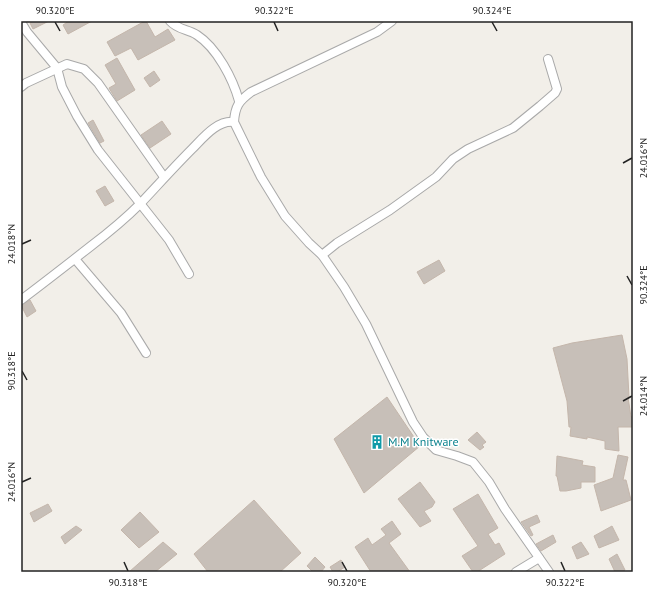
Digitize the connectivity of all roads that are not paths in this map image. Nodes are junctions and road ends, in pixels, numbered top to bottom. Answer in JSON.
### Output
{"nodes":[{"id":1,"x":170,"y":21,"type":"edge"},
{"id":2,"x":392,"y":21,"type":"edge"},
{"id":3,"x":21,"y":22,"type":"edge"},
{"id":4,"x":548,"y":59,"type":"dead end"},
{"id":5,"x":57,"y":68,"type":"junction"},
{"id":6,"x":21,"y":87,"type":"edge"},
{"id":7,"x":239,"y":101,"type":"junction"},
{"id":8,"x":234,"y":122,"type":"junction"},
{"id":9,"x":164,"y":177,"type":"junction"},
{"id":10,"x":140,"y":205,"type":"junction"},
{"id":11,"x":322,"y":255,"type":"junction"},
{"id":12,"x":75,"y":259,"type":"junction"},
{"id":13,"x":189,"y":274,"type":"dead end"},
{"id":14,"x":21,"y":300,"type":"edge"},
{"id":15,"x":146,"y":353,"type":"dead end"},
{"id":16,"x":538,"y":558,"type":"junction"},
{"id":17,"x":516,"y":572,"type":"edge"},
{"id":18,"x":549,"y":572,"type":"edge"}],
"edges":[{"from":1,"to":7,"type":"street"},
{"from":2,"to":7,"type":"street"},
{"from":3,"to":5,"type":"street"},
{"from":4,"to":11,"type":"street"},
{"from":5,"to":6,"type":"street"},
{"from":5,"to":9,"type":"street"},
{"from":5,"to":10,"type":"street"},
{"from":7,"to":8,"type":"street"},
{"from":8,"to":9,"type":"street"},
{"from":8,"to":11,"type":"street"},
{"from":9,"to":10,"type":"street"},
{"from":10,"to":12,"type":"street"},
{"from":10,"to":13,"type":"street"},
{"from":11,"to":16,"type":"street"},
{"from":12,"to":14,"type":"street"},
{"from":12,"to":15,"type":"street"},
{"from":16,"to":17,"type":"street"},
{"from":16,"to":18,"type":"street"}]}
